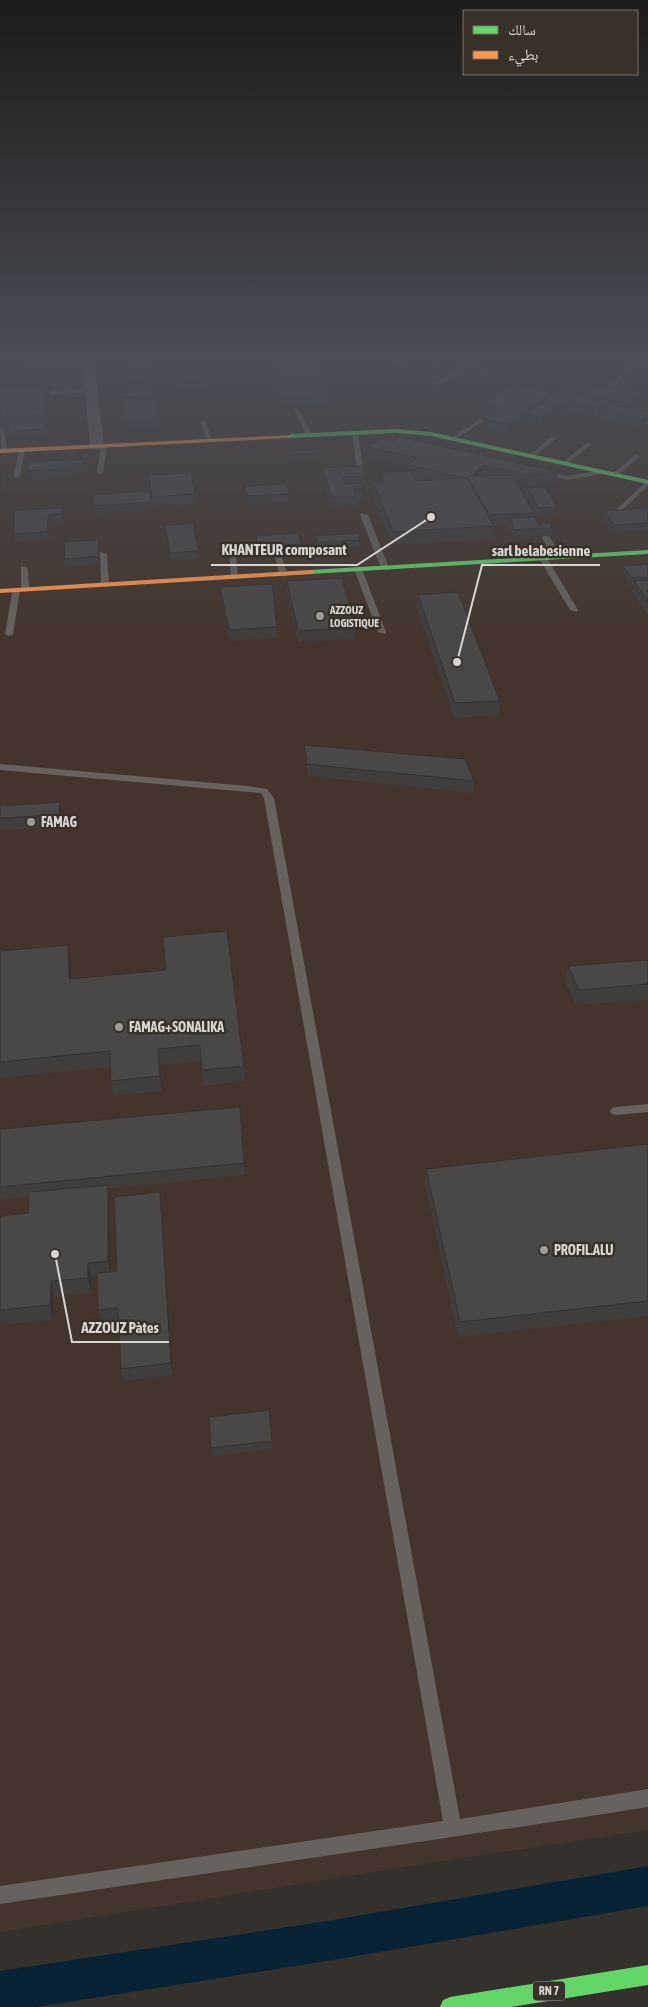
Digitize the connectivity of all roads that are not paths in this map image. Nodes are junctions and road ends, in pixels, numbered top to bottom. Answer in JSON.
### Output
{"nodes":[{"id":1,"x":21,"y":453,"type":"edge"},
{"id":2,"x":101,"y":453,"type":"edge"},
{"id":3,"x":358,"y":453,"type":"edge"},
{"id":4,"x":510,"y":453,"type":"edge"},
{"id":5,"x":535,"y":453,"type":"edge"},
{"id":6,"x":578,"y":453,"type":"edge"},
{"id":7,"x":531,"y":456,"type":"junction"},
{"id":8,"x":637,"y":456,"type":"dead end"},
{"id":9,"x":565,"y":463,"type":"junction"},
{"id":10,"x":360,"y":470,"type":"edge"},
{"id":11,"x":100,"y":472,"type":"dead end"},
{"id":12,"x":539,"y":472,"type":"edge"},
{"id":13,"x":610,"y":473,"type":"junction"},
{"id":14,"x":16,"y":476,"type":"dead end"},
{"id":15,"x":648,"y":482,"type":"edge"},
{"id":16,"x":618,"y":511,"type":"edge"},
{"id":17,"x":364,"y":514,"type":"dead end"},
{"id":18,"x":546,"y":538,"type":"edge"},
{"id":19,"x":648,"y":552,"type":"edge"},
{"id":20,"x":103,"y":554,"type":"dead end"},
{"id":21,"x":232,"y":554,"type":"dead end"},
{"id":22,"x":558,"y":557,"type":"junction"},
{"id":23,"x":278,"y":558,"type":"edge"},
{"id":24,"x":543,"y":558,"type":"junction"},
{"id":25,"x":24,"y":568,"type":"dead end"},
{"id":26,"x":385,"y":568,"type":"junction"},
{"id":27,"x":358,"y":569,"type":"junction"},
{"id":28,"x":283,"y":574,"type":"junction"},
{"id":29,"x":235,"y":577,"type":"junction"},
{"id":30,"x":105,"y":585,"type":"junction"},
{"id":31,"x":20,"y":590,"type":"junction"},
{"id":32,"x":0,"y":591,"type":"edge"},
{"id":33,"x":574,"y":610,"type":"dead end"},
{"id":34,"x":382,"y":632,"type":"dead end"},
{"id":35,"x":10,"y":634,"type":"dead end"},
{"id":36,"x":0,"y":767,"type":"edge"},
{"id":37,"x":648,"y":1108,"type":"edge"},
{"id":38,"x":616,"y":1111,"type":"dead end"},
{"id":39,"x":648,"y":1798,"type":"edge"},
{"id":40,"x":453,"y":1828,"type":"junction"},
{"id":41,"x":0,"y":1895,"type":"edge"},
{"id":42,"x":648,"y":1975,"type":"edge"},
{"id":43,"x":450,"y":2007,"type":"edge"}],
"edges":[{"from":1,"to":14,"type":"lane"},
{"from":2,"to":11,"type":"lane"},
{"from":3,"to":10,"type":"lane"},
{"from":4,"to":7,"type":"main road"},
{"from":5,"to":7,"type":"lane"},
{"from":6,"to":9,"type":"lane"},
{"from":7,"to":9,"type":"main road"},
{"from":8,"to":13,"type":"lane"},
{"from":9,"to":13,"type":"main road"},
{"from":12,"to":13,"type":"lane"},
{"from":13,"to":15,"type":"main road"},
{"from":15,"to":16,"type":"lane"},
{"from":17,"to":26,"type":"lane"},
{"from":18,"to":22,"type":"lane"},
{"from":19,"to":22,"type":"main road"},
{"from":20,"to":30,"type":"lane"},
{"from":21,"to":29,"type":"lane"},
{"from":22,"to":24,"type":"main road"},
{"from":23,"to":28,"type":"lane"},
{"from":24,"to":26,"type":"main road"},
{"from":24,"to":33,"type":"lane"},
{"from":25,"to":31,"type":"lane"},
{"from":26,"to":27,"type":"main road"},
{"from":27,"to":28,"type":"main road"},
{"from":27,"to":34,"type":"lane"},
{"from":28,"to":29,"type":"main road"},
{"from":29,"to":30,"type":"main road"},
{"from":30,"to":31,"type":"main road"},
{"from":31,"to":32,"type":"main road"},
{"from":31,"to":35,"type":"lane"},
{"from":36,"to":40,"type":"lane"},
{"from":37,"to":38,"type":"lane"},
{"from":39,"to":40,"type":"lane"},
{"from":40,"to":41,"type":"lane"},
{"from":42,"to":43,"type":"main road","number":"RN 7"}]}
